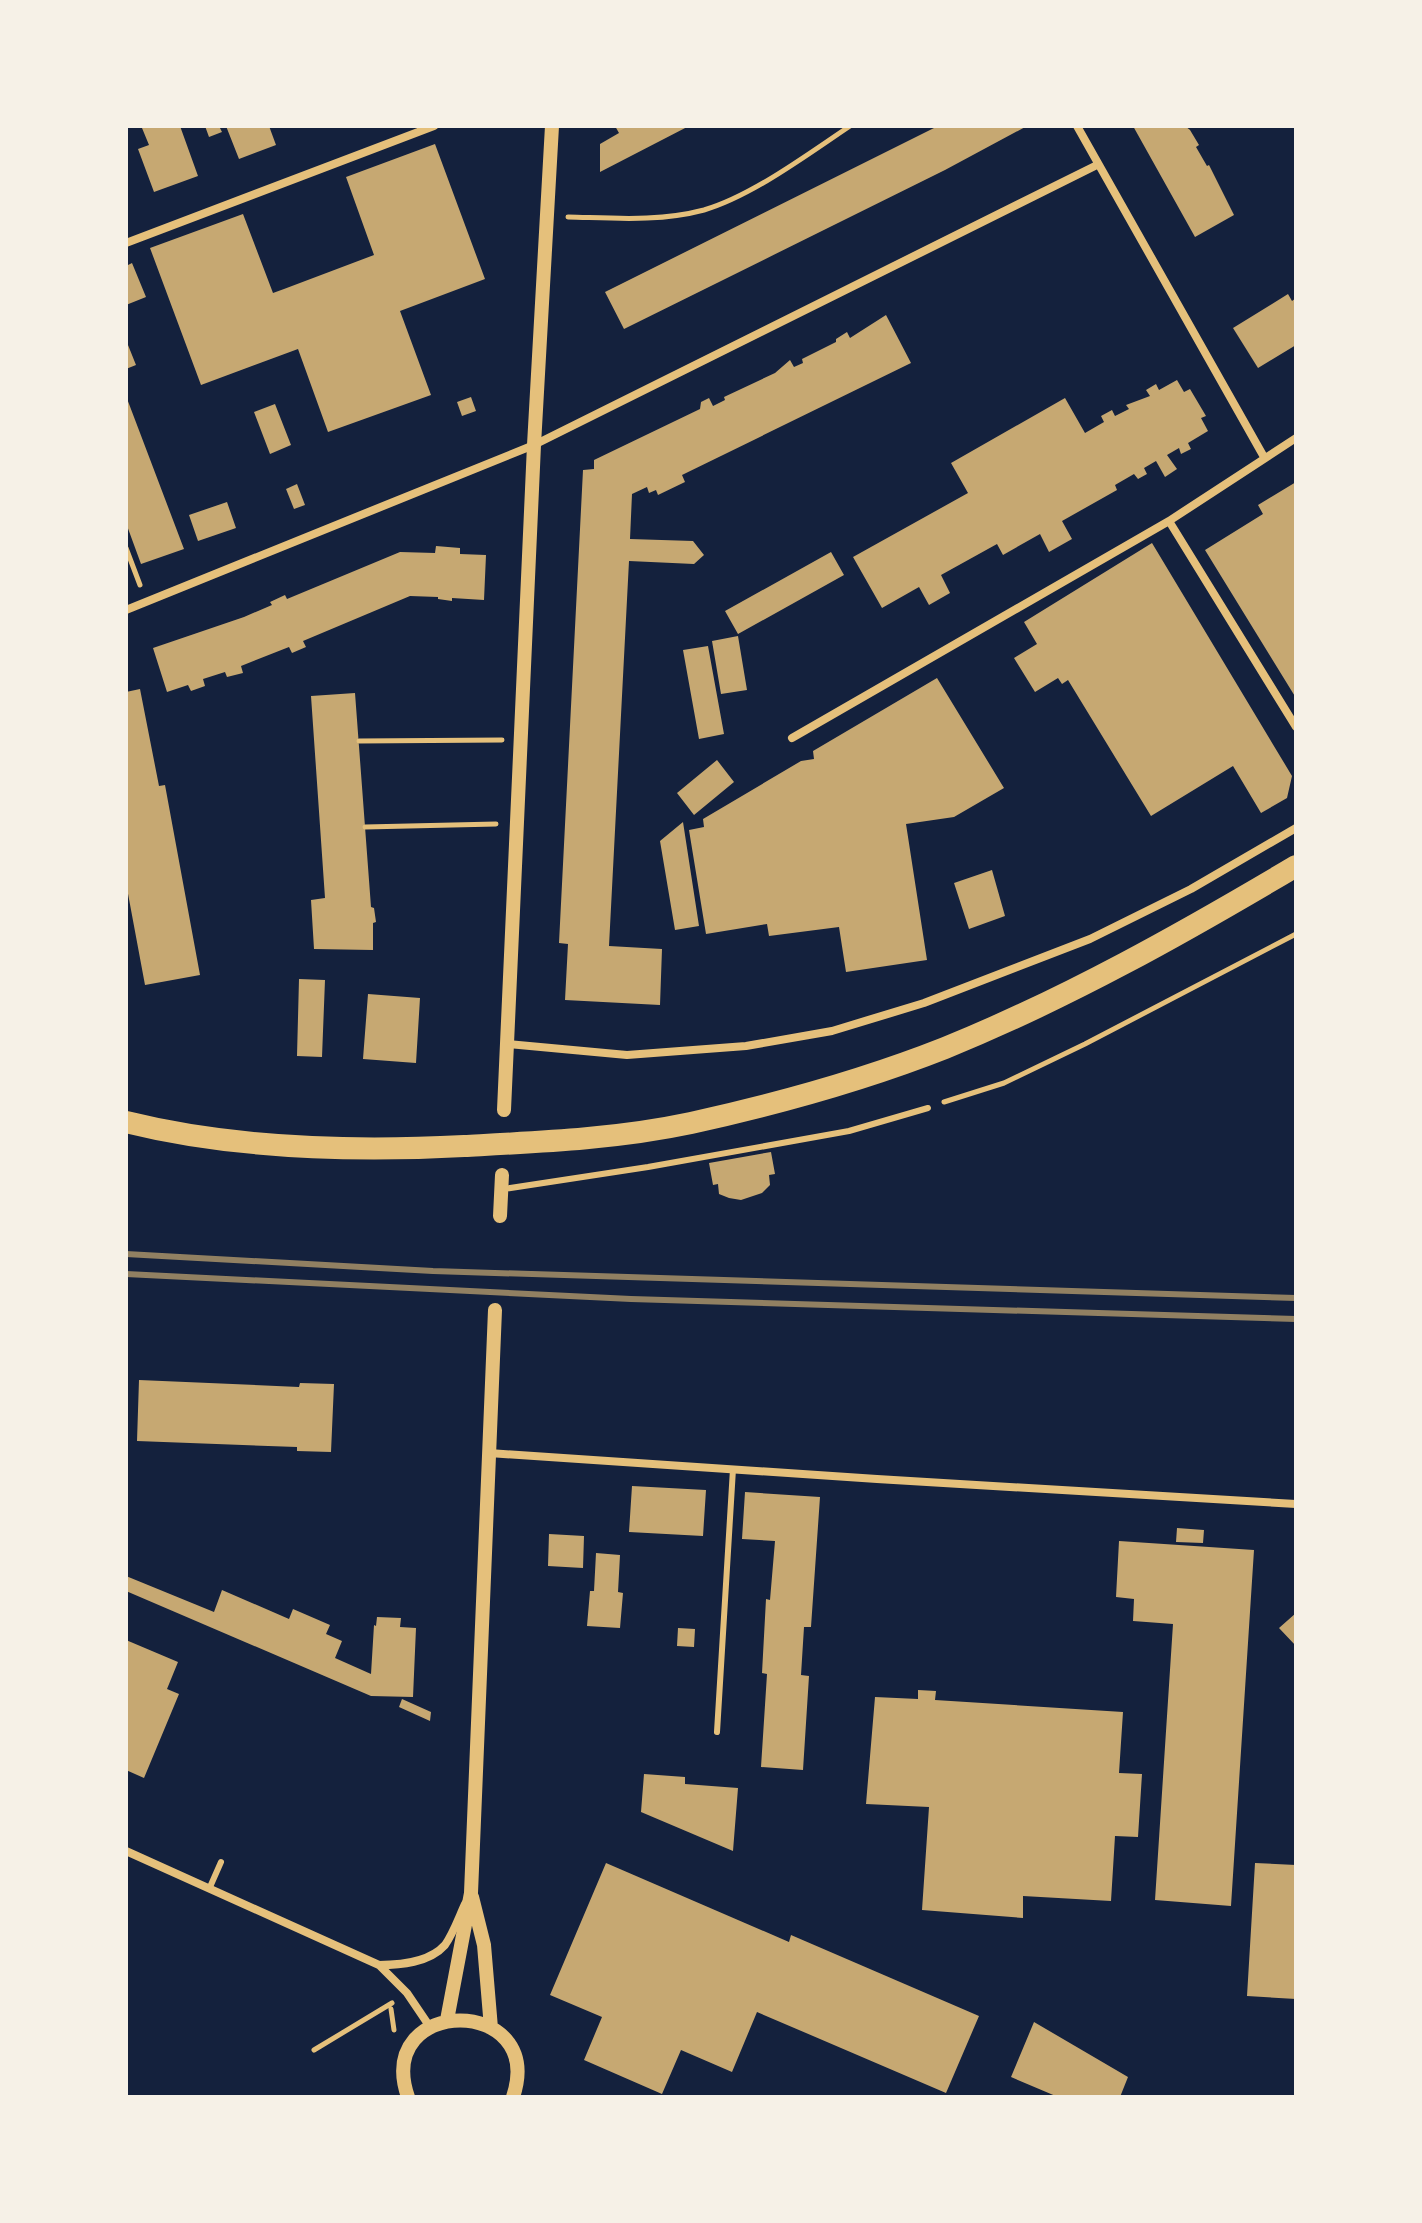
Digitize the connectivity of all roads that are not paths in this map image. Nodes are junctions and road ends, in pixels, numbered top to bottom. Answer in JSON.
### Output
{"nodes":[{"id":1,"x":434,"y":126,"type":"edge"},
{"id":2,"x":552,"y":126,"type":"edge"},
{"id":3,"x":1077,"y":126,"type":"edge"},
{"id":4,"x":1097,"y":165,"type":"junction"},
{"id":5,"x":126,"y":243,"type":"edge"},
{"id":6,"x":1296,"y":438,"type":"edge"},
{"id":7,"x":534,"y":445,"type":"junction"},
{"id":8,"x":1264,"y":457,"type":"junction"},
{"id":9,"x":1169,"y":521,"type":"junction"},
{"id":10,"x":126,"y":610,"type":"edge"},
{"id":11,"x":1296,"y":727,"type":"edge"},
{"id":12,"x":792,"y":738,"type":"dead end"},
{"id":13,"x":1296,"y":828,"type":"edge"},
{"id":14,"x":1296,"y":866,"type":"edge"},
{"id":15,"x":507,"y":1044,"type":"junction"},
{"id":16,"x":928,"y":1108,"type":"road end"},
{"id":17,"x":504,"y":1110,"type":"dead end"},
{"id":18,"x":126,"y":1122,"type":"edge"},
{"id":19,"x":501,"y":1182,"type":"joint"},
{"id":20,"x":500,"y":1216,"type":"dead end"},
{"id":21,"x":495,"y":1310,"type":"dead end"},
{"id":22,"x":489,"y":1453,"type":"junction"},
{"id":23,"x":733,"y":1469,"type":"junction"},
{"id":24,"x":1296,"y":1504,"type":"edge"},
{"id":25,"x":717,"y":1732,"type":"dead end"},
{"id":26,"x":126,"y":1851,"type":"edge"},
{"id":27,"x":221,"y":1862,"type":"dead end"},
{"id":28,"x":210,"y":1887,"type":"junction"},
{"id":29,"x":471,"y":1893,"type":"junction"},
{"id":30,"x":379,"y":1965,"type":"junction"},
{"id":31,"x":447,"y":2020,"type":"junction"},
{"id":32,"x":430,"y":2027,"type":"junction"},
{"id":33,"x":491,"y":2028,"type":"junction"},
{"id":34,"x":516,"y":2096,"type":"edge"},
{"id":35,"x":408,"y":2097,"type":"edge"}],
"edges":[{"from":1,"to":5,"type":"street"},
{"from":2,"to":7,"type":"street"},
{"from":3,"to":4,"type":"street"},
{"from":4,"to":7,"type":"street"},
{"from":4,"to":8,"type":"street"},
{"from":6,"to":8,"type":"street"},
{"from":7,"to":10,"type":"street"},
{"from":7,"to":15,"type":"street"},
{"from":8,"to":9,"type":"street"},
{"from":9,"to":11,"type":"street"},
{"from":9,"to":12,"type":"street"},
{"from":13,"to":15,"type":"street"},
{"from":14,"to":18,"type":"highway"},
{"from":15,"to":17,"type":"street"},
{"from":16,"to":19,"type":"lane"},
{"from":19,"to":20,"type":"street"},
{"from":21,"to":22,"type":"street"},
{"from":22,"to":23,"type":"street"},
{"from":22,"to":29,"type":"street"},
{"from":23,"to":24,"type":"street"},
{"from":23,"to":25,"type":"lane"},
{"from":26,"to":28,"type":"street"},
{"from":27,"to":28,"type":"lane"},
{"from":28,"to":30,"type":"street"},
{"from":29,"to":30,"type":"street"},
{"from":29,"to":31,"type":"street"},
{"from":29,"to":33,"type":"street"},
{"from":30,"to":32,"type":"street"},
{"from":31,"to":32,"type":"street"},
{"from":31,"to":33,"type":"street"},
{"from":32,"to":35,"type":"street"},
{"from":33,"to":34,"type":"street"}]}
